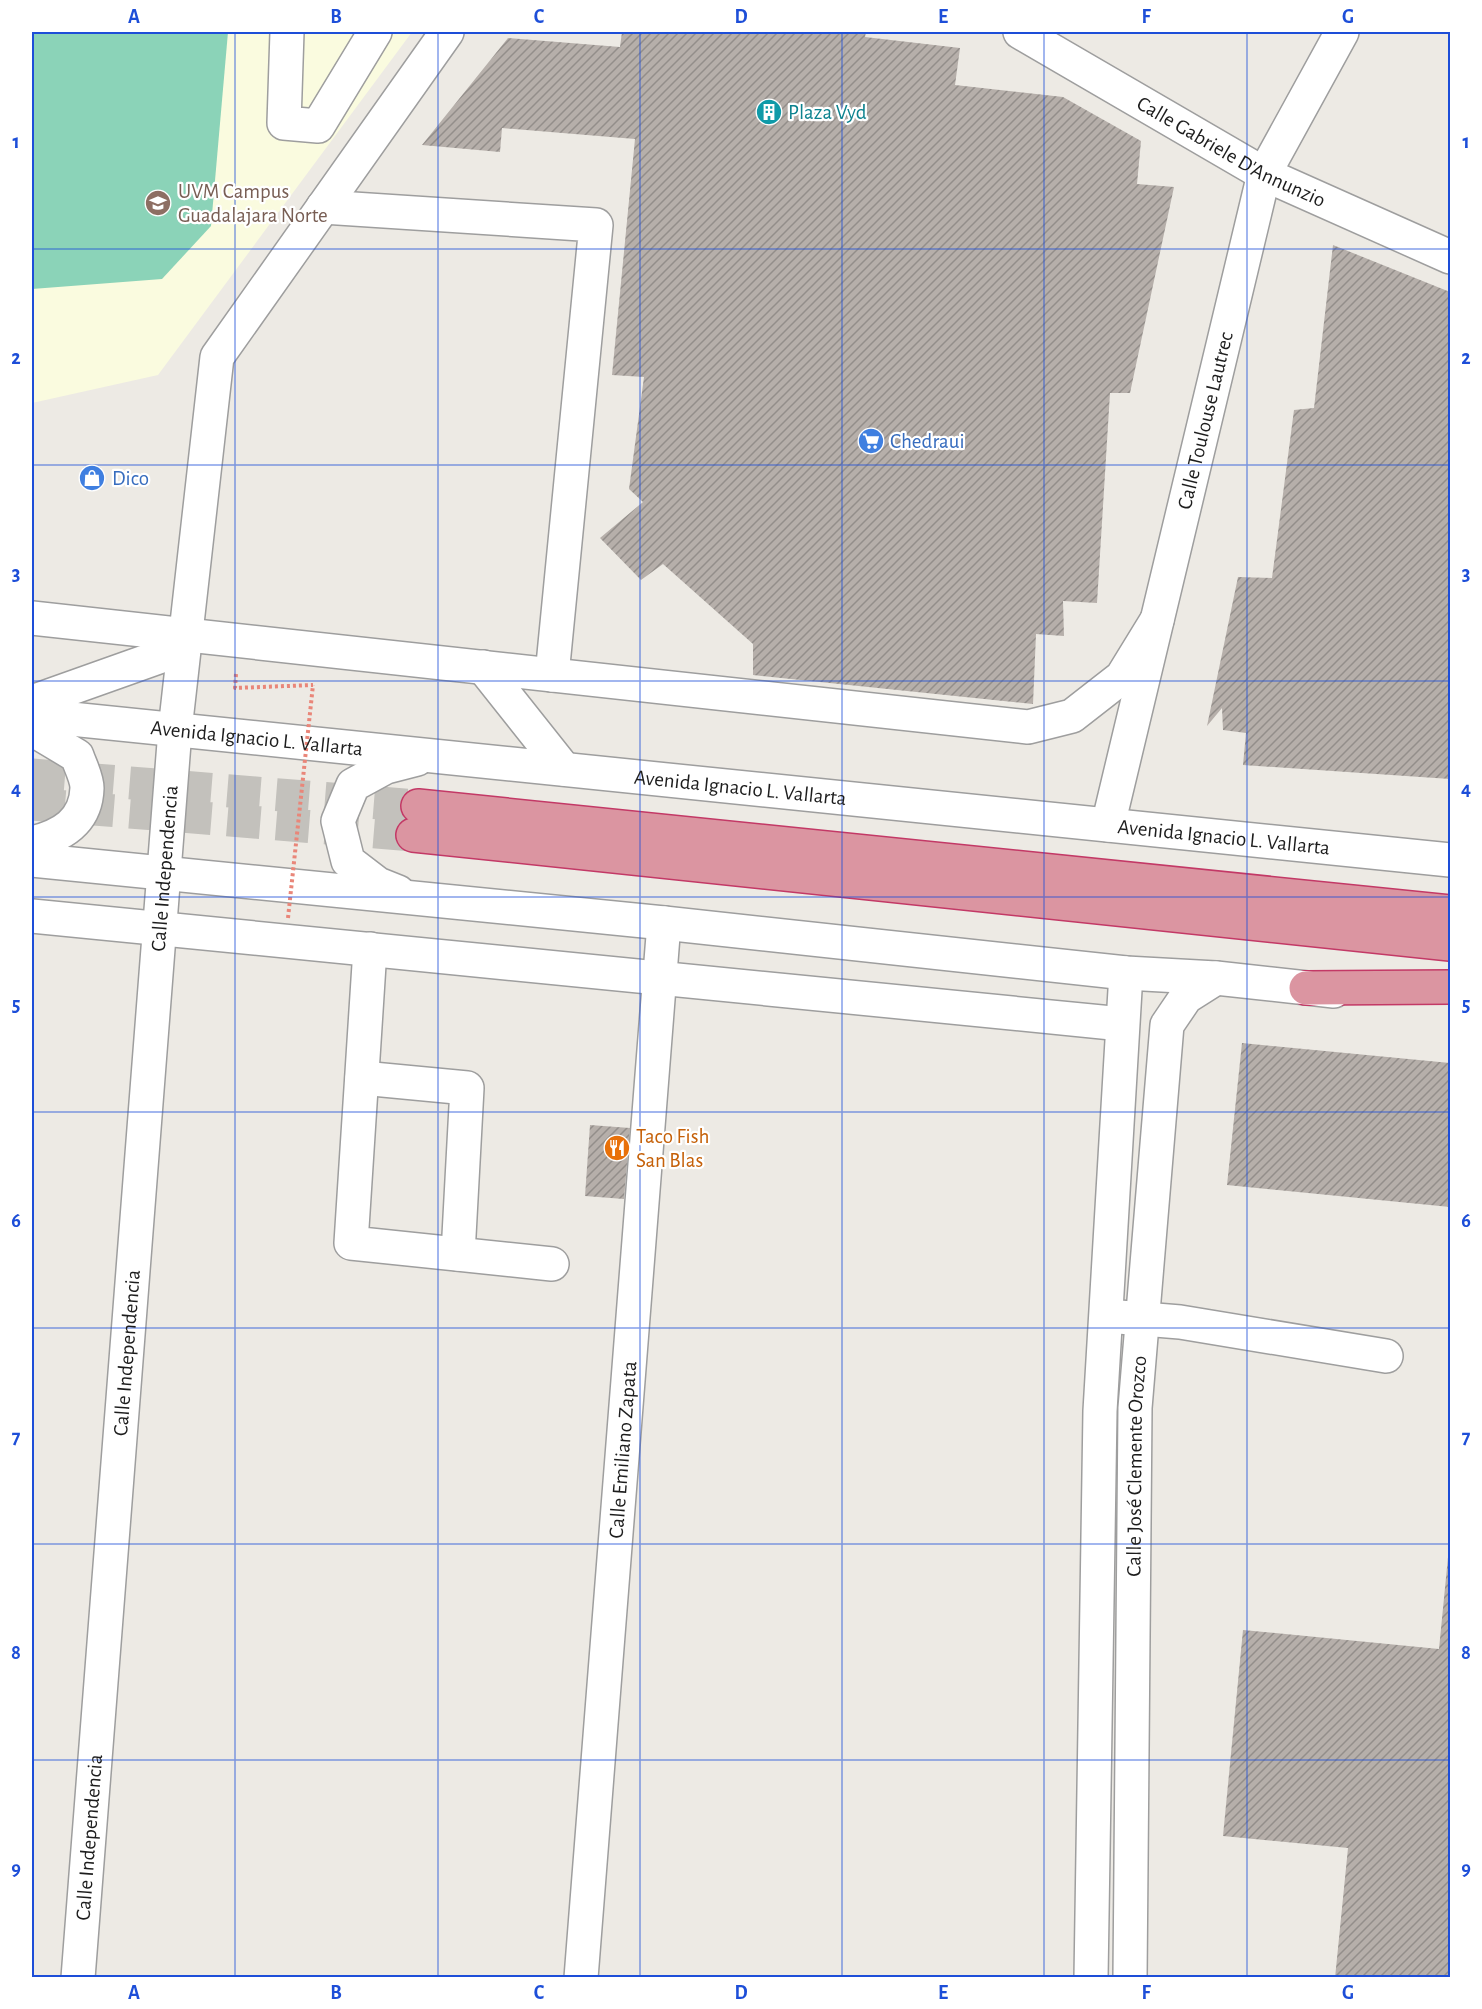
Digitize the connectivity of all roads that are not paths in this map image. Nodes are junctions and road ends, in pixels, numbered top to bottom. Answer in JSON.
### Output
{"nodes":[{"id":1,"x":287,"y":32,"type":"edge"},
{"id":2,"x":375,"y":32,"type":"edge"},
{"id":3,"x":447,"y":32,"type":"edge"},
{"id":4,"x":1020,"y":32,"type":"edge"},
{"id":5,"x":1342,"y":32,"type":"edge"},
{"id":6,"x":1264,"y":174,"type":"junction"},
{"id":7,"x":323,"y":207,"type":"junction"},
{"id":8,"x":1450,"y":257,"type":"edge"},
{"id":9,"x":32,"y":618,"type":"edge"},
{"id":10,"x":1157,"y":620,"type":"junction"},
{"id":11,"x":184,"y":641,"type":"junction"},
{"id":12,"x":483,"y":667,"type":"junction"},
{"id":13,"x":552,"y":675,"type":"junction"},
{"id":14,"x":32,"y":702,"type":"edge"},
{"id":15,"x":32,"y":715,"type":"edge"},
{"id":16,"x":32,"y":729,"type":"edge"},
{"id":17,"x":175,"y":730,"type":"junction"},
{"id":18,"x":428,"y":756,"type":"junction"},
{"id":19,"x":564,"y":769,"type":"junction"},
{"id":20,"x":1108,"y":825,"type":"junction"},
{"id":21,"x":32,"y":843,"type":"edge"},
{"id":22,"x":32,"y":860,"type":"edge"},
{"id":23,"x":1450,"y":860,"type":"edge"},
{"id":24,"x":164,"y":873,"type":"junction"},
{"id":25,"x":414,"y":898,"type":"junction"},
{"id":26,"x":1450,"y":912,"type":"edge"},
{"id":27,"x":32,"y":916,"type":"edge"},
{"id":28,"x":664,"y":923,"type":"junction"},
{"id":29,"x":160,"y":929,"type":"junction"},
{"id":30,"x":1450,"y":944,"type":"edge"},
{"id":31,"x":370,"y":949,"type":"junction"},
{"id":32,"x":1126,"y":973,"type":"junction"},
{"id":33,"x":660,"y":978,"type":"junction"},
{"id":34,"x":1216,"y":978,"type":"junction"},
{"id":35,"x":1450,"y":987,"type":"edge"},
{"id":36,"x":1306,"y":988,"type":"junction"},
{"id":37,"x":1450,"y":1002,"type":"edge"},
{"id":38,"x":1122,"y":1024,"type":"junction"},
{"id":39,"x":362,"y":1078,"type":"junction"},
{"id":40,"x":458,"y":1254,"type":"junction"},
{"id":41,"x":552,"y":1264,"type":"dead end"},
{"id":42,"x":1106,"y":1316,"type":"junction"},
{"id":43,"x":1142,"y":1320,"type":"junction"},
{"id":44,"x":1386,"y":1356,"type":"dead end"},
{"id":45,"x":78,"y":1977,"type":"edge"},
{"id":46,"x":581,"y":1977,"type":"edge"},
{"id":47,"x":1091,"y":1977,"type":"edge"},
{"id":48,"x":1130,"y":1977,"type":"edge"}],
"edges":[{"from":1,"to":2,"type":"street"},
{"from":3,"to":7,"type":"street","name":"Calle Independencia"},
{"from":4,"to":6,"type":"street","name":"Calle Gabriele D'Annunzio"},
{"from":5,"to":6,"type":"street","name":"Calle Toulouse Lautrec"},
{"from":6,"to":8,"type":"street","name":"Calle Gabriele D'Annunzio"},
{"from":6,"to":10,"type":"street","name":"Calle Toulouse Lautrec"},
{"from":7,"to":11,"type":"street","name":"Calle Independencia"},
{"from":7,"to":13,"type":"street"},
{"from":9,"to":11,"type":"street"},
{"from":10,"to":13,"type":"street"},
{"from":10,"to":20,"type":"street","name":"Calle Toulouse Lautrec"},
{"from":11,"to":12,"type":"street"},
{"from":11,"to":14,"type":"street"},
{"from":11,"to":17,"type":"street","name":"Calle Independencia"},
{"from":12,"to":13,"type":"street"},
{"from":12,"to":19,"type":"street"},
{"from":15,"to":17,"type":"street","name":"Avenida Ignacio L. Vallarta"},
{"from":16,"to":21,"type":"street"},
{"from":17,"to":18,"type":"street","name":"Avenida Ignacio L. Vallarta"},
{"from":17,"to":24,"type":"street","name":"Calle Independencia"},
{"from":18,"to":19,"type":"street","name":"Avenida Ignacio L. Vallarta"},
{"from":18,"to":25,"type":"street"},
{"from":19,"to":20,"type":"street","name":"Avenida Ignacio L. Vallarta"},
{"from":20,"to":23,"type":"street","name":"Avenida Ignacio L. Vallarta"},
{"from":22,"to":24,"type":"street"},
{"from":24,"to":25,"type":"street"},
{"from":24,"to":29,"type":"street","name":"Calle Independencia"},
{"from":25,"to":28,"type":"street"},
{"from":26,"to":30,"type":"highway"},
{"from":27,"to":29,"type":"street"},
{"from":28,"to":32,"type":"street"},
{"from":28,"to":33,"type":"street","name":"Calle Emiliano Zapata"},
{"from":29,"to":31,"type":"street"},
{"from":29,"to":45,"type":"street","name":"Calle Independencia"},
{"from":31,"to":33,"type":"street"},
{"from":31,"to":39,"type":"street"},
{"from":32,"to":34,"type":"street"},
{"from":32,"to":38,"type":"street","name":"Calle José Clemente Orozco"},
{"from":33,"to":38,"type":"street"},
{"from":33,"to":46,"type":"street","name":"Calle Emiliano Zapata"},
{"from":34,"to":36,"type":"street"},
{"from":34,"to":43,"type":"street","name":"Calle José Clemente Orozco"},
{"from":35,"to":36,"type":"highway"},
{"from":36,"to":37,"type":"street"},
{"from":38,"to":42,"type":"street","name":"Calle José Clemente Orozco"},
{"from":39,"to":40,"type":"street"},
{"from":39,"to":40,"type":"street"},
{"from":40,"to":41,"type":"street"},
{"from":42,"to":43,"type":"street"},
{"from":42,"to":47,"type":"street","name":"Calle José Clemente Orozco"},
{"from":43,"to":44,"type":"street"},
{"from":43,"to":48,"type":"street","name":"Calle José Clemente Orozco"}]}
